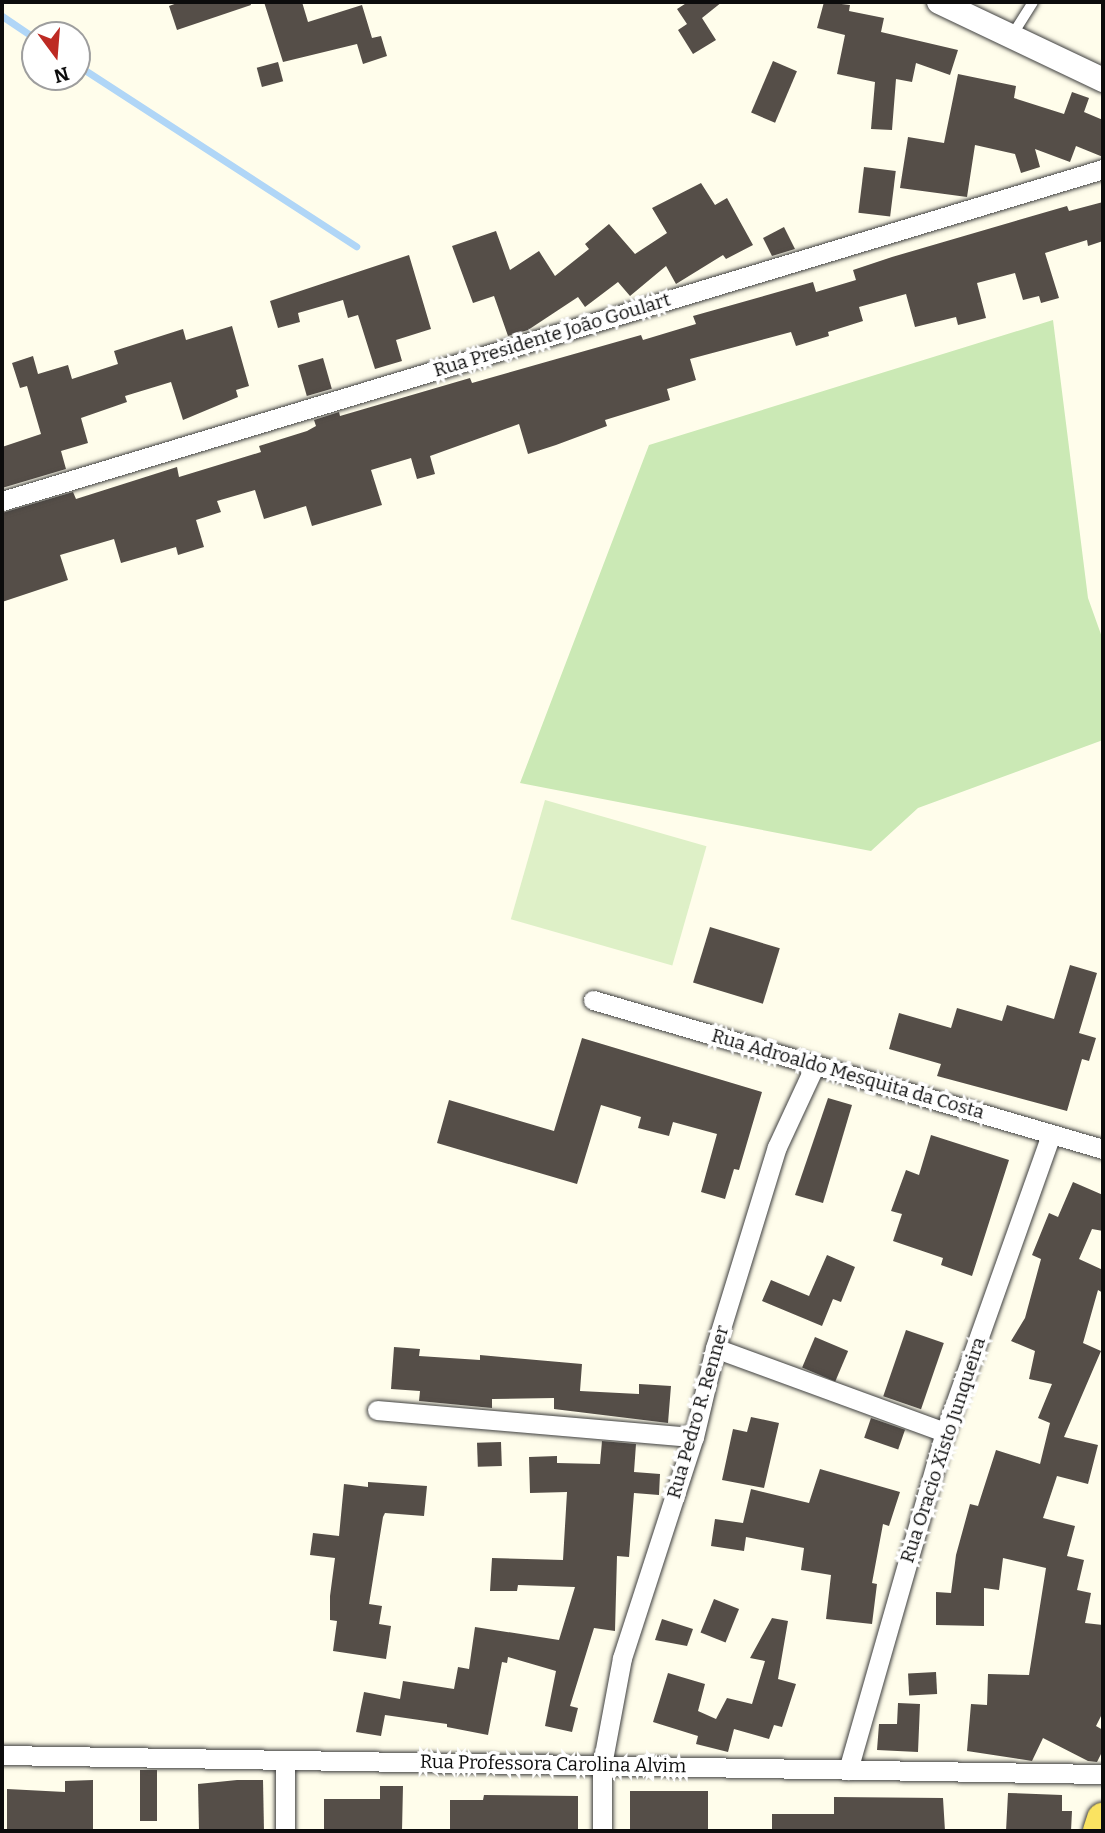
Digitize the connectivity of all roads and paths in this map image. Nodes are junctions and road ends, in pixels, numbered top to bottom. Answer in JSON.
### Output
{"nodes":[{"id":1,"x":939,"y":2,"type":"edge"},
{"id":2,"x":1033,"y":2,"type":"edge"},
{"id":3,"x":1011,"y":37,"type":"junction"},
{"id":4,"x":1103,"y":79,"type":"edge"},
{"id":5,"x":1103,"y":169,"type":"edge"},
{"id":6,"x":2,"y":501,"type":"edge"},
{"id":7,"x":593,"y":1000,"type":"dead end"},
{"id":8,"x":814,"y":1065,"type":"junction"},
{"id":9,"x":1051,"y":1133,"type":"junction"},
{"id":10,"x":1103,"y":1149,"type":"edge"},
{"id":11,"x":715,"y":1348,"type":"junction"},
{"id":12,"x":377,"y":1410,"type":"dead end"},
{"id":13,"x":944,"y":1432,"type":"junction"},
{"id":14,"x":694,"y":1437,"type":"junction"},
{"id":15,"x":2,"y":1755,"type":"edge"},
{"id":16,"x":285,"y":1760,"type":"junction"},
{"id":17,"x":603,"y":1765,"type":"junction"},
{"id":18,"x":848,"y":1770,"type":"junction"},
{"id":19,"x":1103,"y":1774,"type":"edge"},
{"id":20,"x":1103,"y":1819,"type":"edge"},
{"id":21,"x":285,"y":1831,"type":"edge"},
{"id":22,"x":602,"y":1831,"type":"edge"},
{"id":23,"x":1099,"y":1831,"type":"edge"}],
"edges":[{"from":1,"to":3,"type":"street"},
{"from":2,"to":3,"type":"lane"},
{"from":3,"to":4,"type":"street"},
{"from":5,"to":6,"type":"street","name":"Rua Presidente João Goulart"},
{"from":7,"to":8,"type":"street","name":"Rua Adroaldo Mesquita da Costa"},
{"from":8,"to":9,"type":"street","name":"Rua Adroaldo Mesquita da Costa"},
{"from":8,"to":11,"type":"street","name":"Rua Pedro R. Renner"},
{"from":9,"to":10,"type":"street","name":"Rua Adroaldo Mesquita da Costa"},
{"from":9,"to":13,"type":"street","name":"Rua Oracio Xisto Junqueira"},
{"from":11,"to":13,"type":"street"},
{"from":11,"to":14,"type":"street","name":"Rua Pedro R. Renner"},
{"from":12,"to":14,"type":"street"},
{"from":13,"to":18,"type":"street","name":"Rua Oracio Xisto Junqueira"},
{"from":14,"to":17,"type":"street","name":"Rua Pedro R. Renner"},
{"from":15,"to":16,"type":"street","name":"Rua Professora Carolina Alvim"},
{"from":16,"to":17,"type":"street","name":"Rua Professora Carolina Alvim"},
{"from":16,"to":21,"type":"street"},
{"from":17,"to":18,"type":"street","name":"Rua Professora Carolina Alvim"},
{"from":17,"to":22,"type":"street","name":"Rua Pedro R. Renner"},
{"from":18,"to":19,"type":"street","name":"Rua Professora Carolina Alvim"},
{"from":20,"to":23,"type":"main road"}]}
